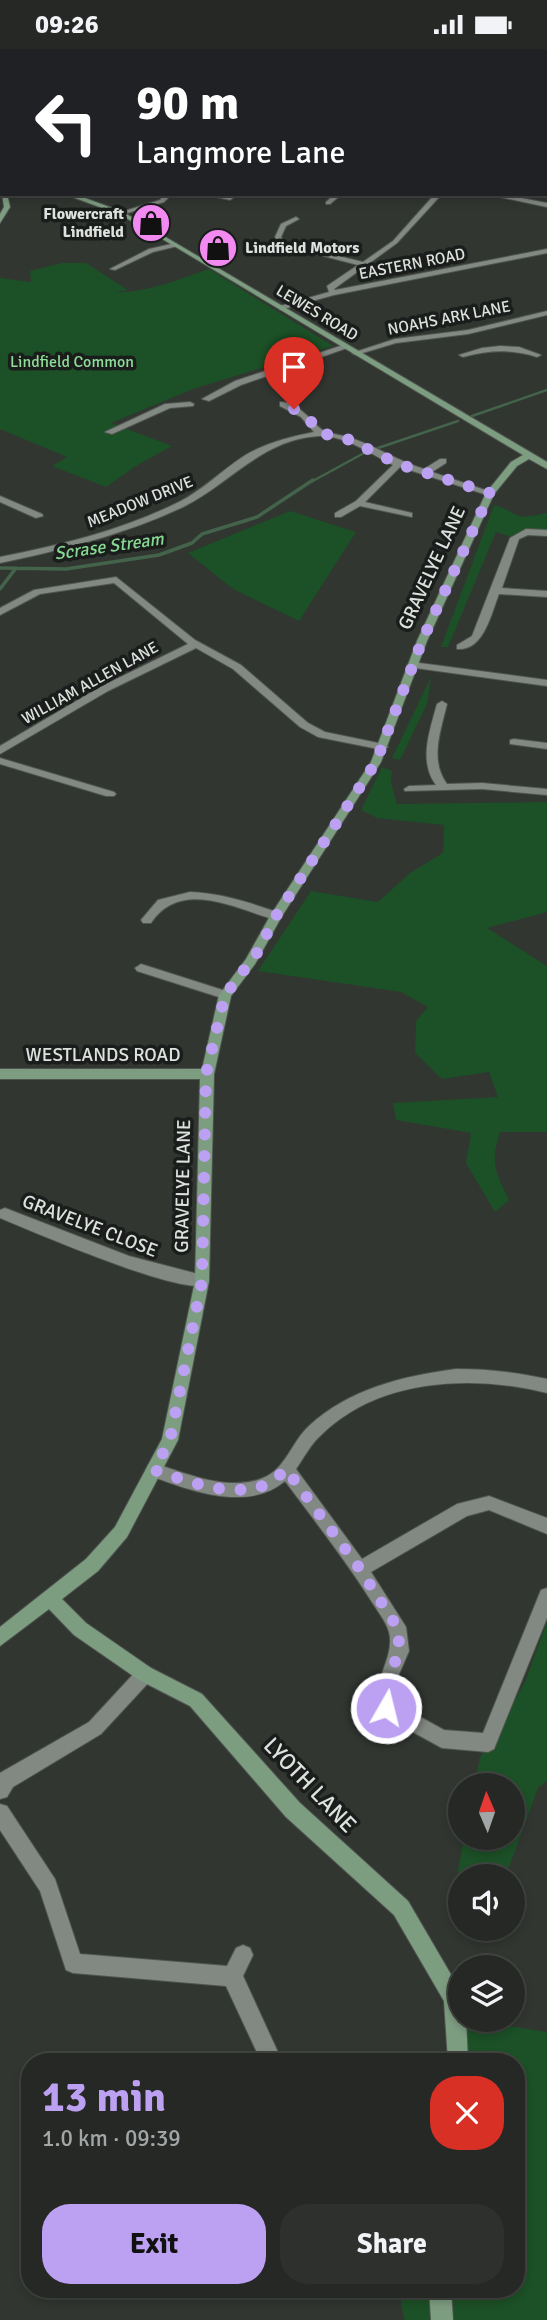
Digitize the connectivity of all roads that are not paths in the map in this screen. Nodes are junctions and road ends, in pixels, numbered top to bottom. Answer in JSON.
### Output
{"nodes":[{"id":1,"x":4,"y":196,"type":"edge"},
{"id":2,"x":73,"y":196,"type":"edge"},
{"id":3,"x":167,"y":196,"type":"edge"},
{"id":4,"x":218,"y":196,"type":"edge"},
{"id":5,"x":337,"y":196,"type":"edge"},
{"id":6,"x":437,"y":196,"type":"edge"},
{"id":7,"x":499,"y":196,"type":"edge"},
{"id":8,"x":230,"y":198,"type":"dead end"},
{"id":9,"x":328,"y":203,"type":"dead end"},
{"id":10,"x":547,"y":205,"type":"edge"},
{"id":11,"x":121,"y":213,"type":"junction"},
{"id":12,"x":296,"y":219,"type":"dead end"},
{"id":13,"x":0,"y":221,"type":"edge"},
{"id":14,"x":176,"y":245,"type":"junction"},
{"id":15,"x":547,"y":251,"type":"edge"},
{"id":16,"x":365,"y":264,"type":"junction"},
{"id":17,"x":118,"y":268,"type":"dead end"},
{"id":18,"x":333,"y":293,"type":"junction"},
{"id":19,"x":283,"y":308,"type":"junction"},
{"id":20,"x":547,"y":313,"type":"edge"},
{"id":21,"x":468,"y":332,"type":"junction"},
{"id":22,"x":481,"y":343,"type":"junction"},
{"id":23,"x":346,"y":347,"type":"junction"},
{"id":24,"x":356,"y":353,"type":"junction"},
{"id":25,"x":463,"y":355,"type":"dead end"},
{"id":26,"x":537,"y":355,"type":"dead end"},
{"id":27,"x":283,"y":404,"type":"dead end"},
{"id":28,"x":108,"y":432,"type":"dead end"},
{"id":29,"x":320,"y":433,"type":"junction"},
{"id":30,"x":527,"y":456,"type":"junction"},
{"id":31,"x":443,"y":461,"type":"dead end"},
{"id":32,"x":398,"y":464,"type":"junction"},
{"id":33,"x":547,"y":466,"type":"edge"},
{"id":34,"x":424,"y":473,"type":"junction"},
{"id":35,"x":490,"y":493,"type":"junction"},
{"id":36,"x":0,"y":499,"type":"edge"},
{"id":37,"x":359,"y":503,"type":"junction"},
{"id":38,"x":338,"y":515,"type":"dead end"},
{"id":39,"x":409,"y":515,"type":"dead end"},
{"id":40,"x":39,"y":516,"type":"dead end"},
{"id":41,"x":547,"y":533,"type":"edge"},
{"id":42,"x":0,"y":560,"type":"edge"},
{"id":43,"x":496,"y":591,"type":"junction"},
{"id":44,"x":547,"y":594,"type":"edge"},
{"id":45,"x":0,"y":612,"type":"edge"},
{"id":46,"x":196,"y":645,"type":"junction"},
{"id":47,"x":460,"y":647,"type":"dead end"},
{"id":48,"x":412,"y":665,"type":"junction"},
{"id":49,"x":547,"y":683,"type":"edge"},
{"id":50,"x":442,"y":704,"type":"dead end"},
{"id":51,"x":514,"y":742,"type":"dead end"},
{"id":52,"x":547,"y":746,"type":"edge"},
{"id":53,"x":383,"y":747,"type":"junction"},
{"id":54,"x":0,"y":751,"type":"edge"},
{"id":55,"x":0,"y":761,"type":"edge"},
{"id":56,"x":443,"y":786,"type":"junction"},
{"id":57,"x":409,"y":789,"type":"dead end"},
{"id":58,"x":547,"y":792,"type":"edge"},
{"id":59,"x":110,"y":794,"type":"dead end"},
{"id":60,"x":276,"y":916,"type":"junction"},
{"id":61,"x":147,"y":920,"type":"dead end"},
{"id":62,"x":141,"y":968,"type":"dead end"},
{"id":63,"x":225,"y":995,"type":"junction"},
{"id":64,"x":0,"y":1074,"type":"edge"},
{"id":65,"x":206,"y":1074,"type":"junction"},
{"id":66,"x":5,"y":1214,"type":"dead end"},
{"id":67,"x":202,"y":1281,"type":"junction"},
{"id":68,"x":547,"y":1386,"type":"edge"},
{"id":69,"x":286,"y":1469,"type":"junction"},
{"id":70,"x":154,"y":1470,"type":"junction"},
{"id":71,"x":547,"y":1526,"type":"edge"},
{"id":72,"x":360,"y":1569,"type":"junction"},
{"id":73,"x":547,"y":1596,"type":"edge"},
{"id":74,"x":50,"y":1598,"type":"junction"},
{"id":75,"x":0,"y":1638,"type":"edge"},
{"id":76,"x":145,"y":1674,"type":"junction"},
{"id":77,"x":0,"y":1790,"type":"edge"},
{"id":78,"x":0,"y":1813,"type":"edge"},
{"id":79,"x":243,"y":1955,"type":"dead end"},
{"id":80,"x":232,"y":1976,"type":"junction"},
{"id":81,"x":268,"y":2053,"type":"edge"},
{"id":82,"x":457,"y":2053,"type":"edge"},
{"id":83,"x":441,"y":2298,"type":"edge"},
{"id":84,"x":442,"y":2320,"type":"edge"}],
"edges":[{"from":1,"to":13,"type":"street"},
{"from":2,"to":11,"type":"street","name":"LEWES ROAD"},
{"from":3,"to":11,"type":"street"},
{"from":4,"to":8,"type":"street"},
{"from":5,"to":9,"type":"street"},
{"from":6,"to":16,"type":"street"},
{"from":7,"to":10,"type":"street"},
{"from":11,"to":14,"type":"street","name":"LEWES ROAD"},
{"from":12,"to":16,"type":"street"},
{"from":14,"to":17,"type":"street"},
{"from":14,"to":19,"type":"street","name":"LEWES ROAD"},
{"from":15,"to":18,"type":"street","name":"EASTERN ROAD"},
{"from":16,"to":18,"type":"street"},
{"from":18,"to":19,"type":"street","name":"EASTERN ROAD"},
{"from":19,"to":23,"type":"street","name":"LEWES ROAD"},
{"from":20,"to":21,"type":"street","name":"NOAHS ARK LANE"},
{"from":21,"to":22,"type":"street"},
{"from":21,"to":24,"type":"street","name":"NOAHS ARK LANE"},
{"from":22,"to":25,"type":"street"},
{"from":22,"to":26,"type":"street"},
{"from":23,"to":24,"type":"street","name":"LEWES ROAD"},
{"from":23,"to":28,"type":"street"},
{"from":24,"to":30,"type":"street","name":"LEWES ROAD"},
{"from":27,"to":29,"type":"street"},
{"from":29,"to":32,"type":"street"},
{"from":29,"to":42,"type":"street","name":"MEADOW DRIVE"},
{"from":30,"to":33,"type":"street","name":"LEWES ROAD"},
{"from":30,"to":35,"type":"street","name":"GRAVELYE LANE"},
{"from":31,"to":34,"type":"street"},
{"from":32,"to":34,"type":"street"},
{"from":32,"to":37,"type":"street"},
{"from":34,"to":35,"type":"street"},
{"from":35,"to":48,"type":"street","name":"GRAVELYE LANE"},
{"from":36,"to":40,"type":"street"},
{"from":37,"to":38,"type":"street"},
{"from":37,"to":39,"type":"street"},
{"from":41,"to":43,"type":"street"},
{"from":43,"to":44,"type":"street"},
{"from":43,"to":47,"type":"street"},
{"from":45,"to":46,"type":"street","name":"WILLIAM ALLEN LANE"},
{"from":46,"to":53,"type":"street","name":"WILLIAM ALLEN LANE"},
{"from":46,"to":54,"type":"street","name":"WILLIAM ALLEN LANE"},
{"from":48,"to":49,"type":"street"},
{"from":48,"to":53,"type":"street","name":"GRAVELYE LANE"},
{"from":50,"to":56,"type":"street"},
{"from":51,"to":52,"type":"street"},
{"from":53,"to":60,"type":"street","name":"GRAVELYE LANE"},
{"from":55,"to":59,"type":"street"},
{"from":56,"to":57,"type":"street"},
{"from":56,"to":58,"type":"street"},
{"from":60,"to":61,"type":"street"},
{"from":60,"to":63,"type":"street","name":"GRAVELYE LANE"},
{"from":62,"to":63,"type":"street"},
{"from":63,"to":65,"type":"street","name":"GRAVELYE LANE"},
{"from":64,"to":65,"type":"street","name":"WESTLANDS ROAD"},
{"from":65,"to":67,"type":"street","name":"GRAVELYE LANE"},
{"from":66,"to":67,"type":"street","name":"GRAVELYE CLOSE"},
{"from":67,"to":70,"type":"street","name":"GRAVELYE LANE"},
{"from":68,"to":69,"type":"street"},
{"from":69,"to":70,"type":"street"},
{"from":69,"to":72,"type":"street"},
{"from":70,"to":74,"type":"street","name":"GRAVELYE LANE"},
{"from":71,"to":72,"type":"street"},
{"from":72,"to":73,"type":"street"},
{"from":74,"to":75,"type":"street","name":"GRAVELYE LANE"},
{"from":74,"to":76,"type":"street","name":"LYOTH LANE"},
{"from":76,"to":77,"type":"street"},
{"from":76,"to":82,"type":"street","name":"LYOTH LANE"},
{"from":78,"to":80,"type":"street"},
{"from":79,"to":80,"type":"street"},
{"from":80,"to":81,"type":"street"},
{"from":83,"to":84,"type":"street"}]}
